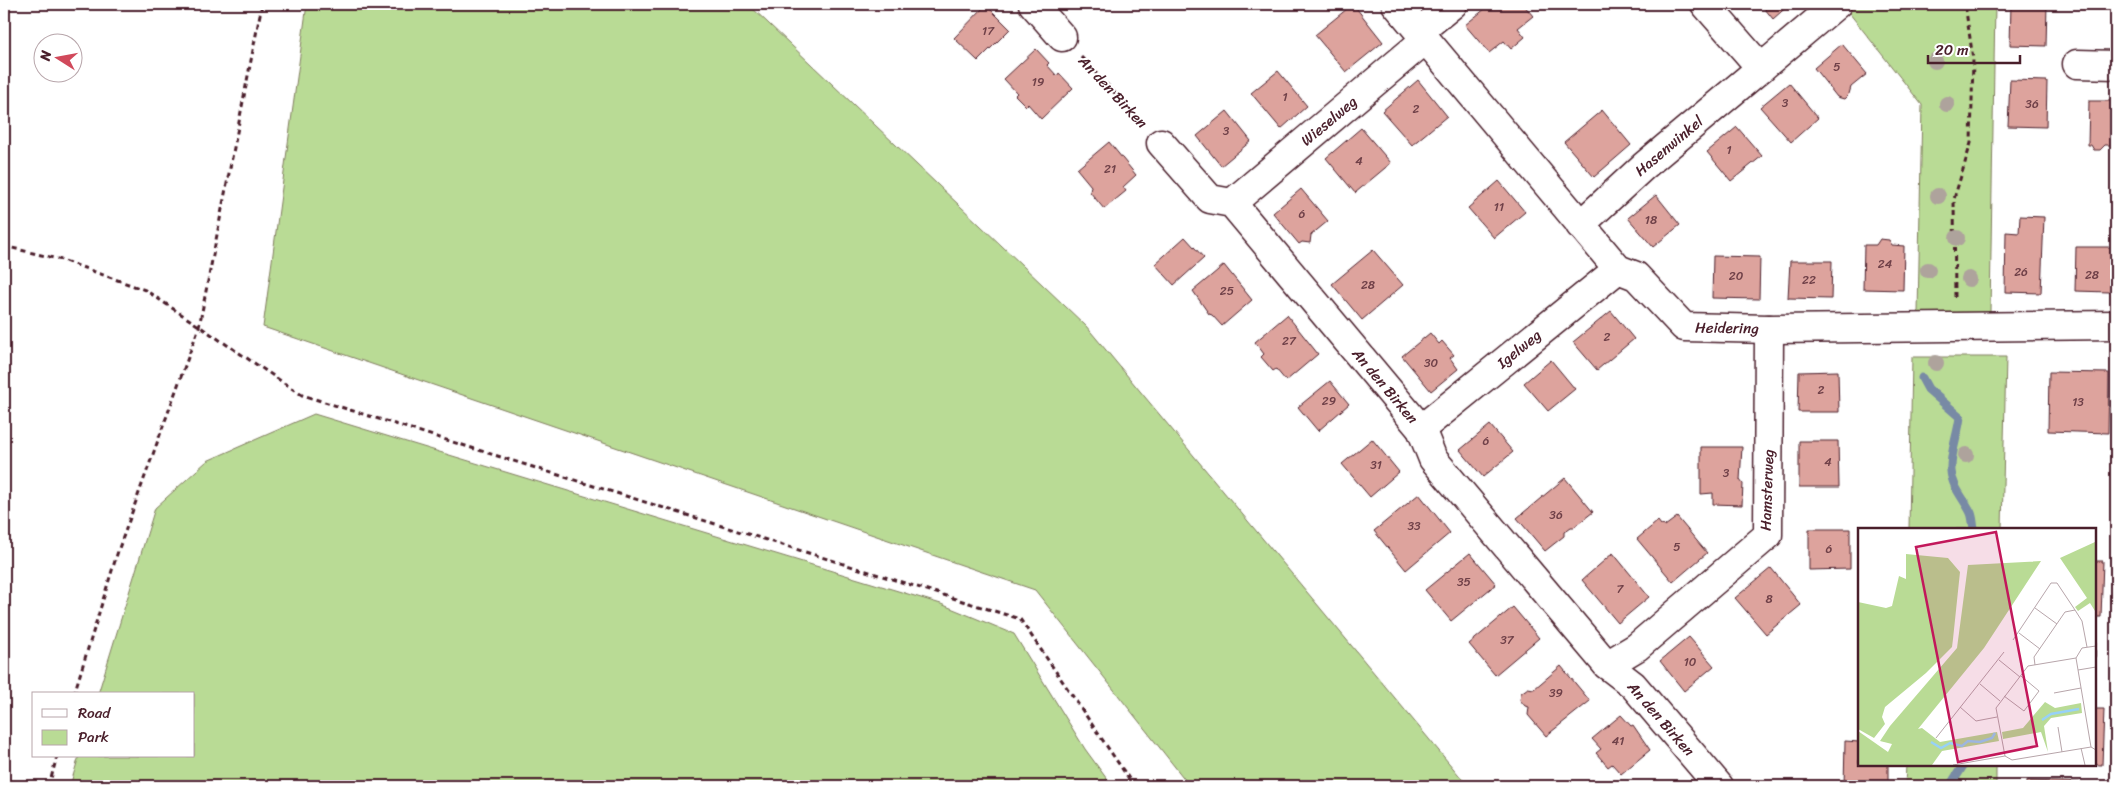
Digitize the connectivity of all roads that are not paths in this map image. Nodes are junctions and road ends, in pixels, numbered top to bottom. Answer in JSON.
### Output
{"nodes":[{"id":1,"x":1033,"y":4,"type":"edge"},
{"id":2,"x":1396,"y":4,"type":"edge"},
{"id":3,"x":1453,"y":4,"type":"edge"},
{"id":4,"x":1705,"y":4,"type":"edge"},
{"id":5,"x":1837,"y":4,"type":"edge"},
{"id":6,"x":1423,"y":35,"type":"junction"},
{"id":7,"x":1062,"y":37,"type":"road end"},
{"id":8,"x":2077,"y":64,"type":"dead end"},
{"id":9,"x":2116,"y":65,"type":"edge"},
{"id":10,"x":1761,"y":68,"type":"junction"},
{"id":11,"x":1162,"y":143,"type":"road end"},
{"id":12,"x":1232,"y":203,"type":"junction"},
{"id":13,"x":1580,"y":225,"type":"junction"},
{"id":14,"x":1618,"y":269,"type":"junction"},
{"id":15,"x":2116,"y":325,"type":"edge"},
{"id":16,"x":1769,"y":329,"type":"junction"},
{"id":17,"x":1420,"y":429,"type":"junction"},
{"id":18,"x":1608,"y":665,"type":"junction"},
{"id":19,"x":1719,"y":786,"type":"edge"}],
"edges":[{"from":1,"to":7,"type":"street"},
{"from":2,"to":6,"type":"street","name":"Heidering"},
{"from":3,"to":6,"type":"street"},
{"from":4,"to":10,"type":"street"},
{"from":5,"to":10,"type":"street","name":"Hasenwinkel"},
{"from":6,"to":12,"type":"street","name":"Wieselweg"},
{"from":6,"to":13,"type":"street","name":"Heidering"},
{"from":8,"to":9,"type":"street"},
{"from":10,"to":13,"type":"street","name":"Hasenwinkel"},
{"from":11,"to":12,"type":"street"},
{"from":12,"to":17,"type":"street","name":"An den Birken"},
{"from":13,"to":14,"type":"street","name":"Heidering"},
{"from":14,"to":16,"type":"street","name":"Heidering"},
{"from":14,"to":17,"type":"street","name":"Igelweg"},
{"from":15,"to":16,"type":"street","name":"Heidering"},
{"from":16,"to":18,"type":"street","name":"Hamsterweg"},
{"from":17,"to":18,"type":"street","name":"An den Birken"},
{"from":18,"to":19,"type":"street","name":"An den Birken"}]}
